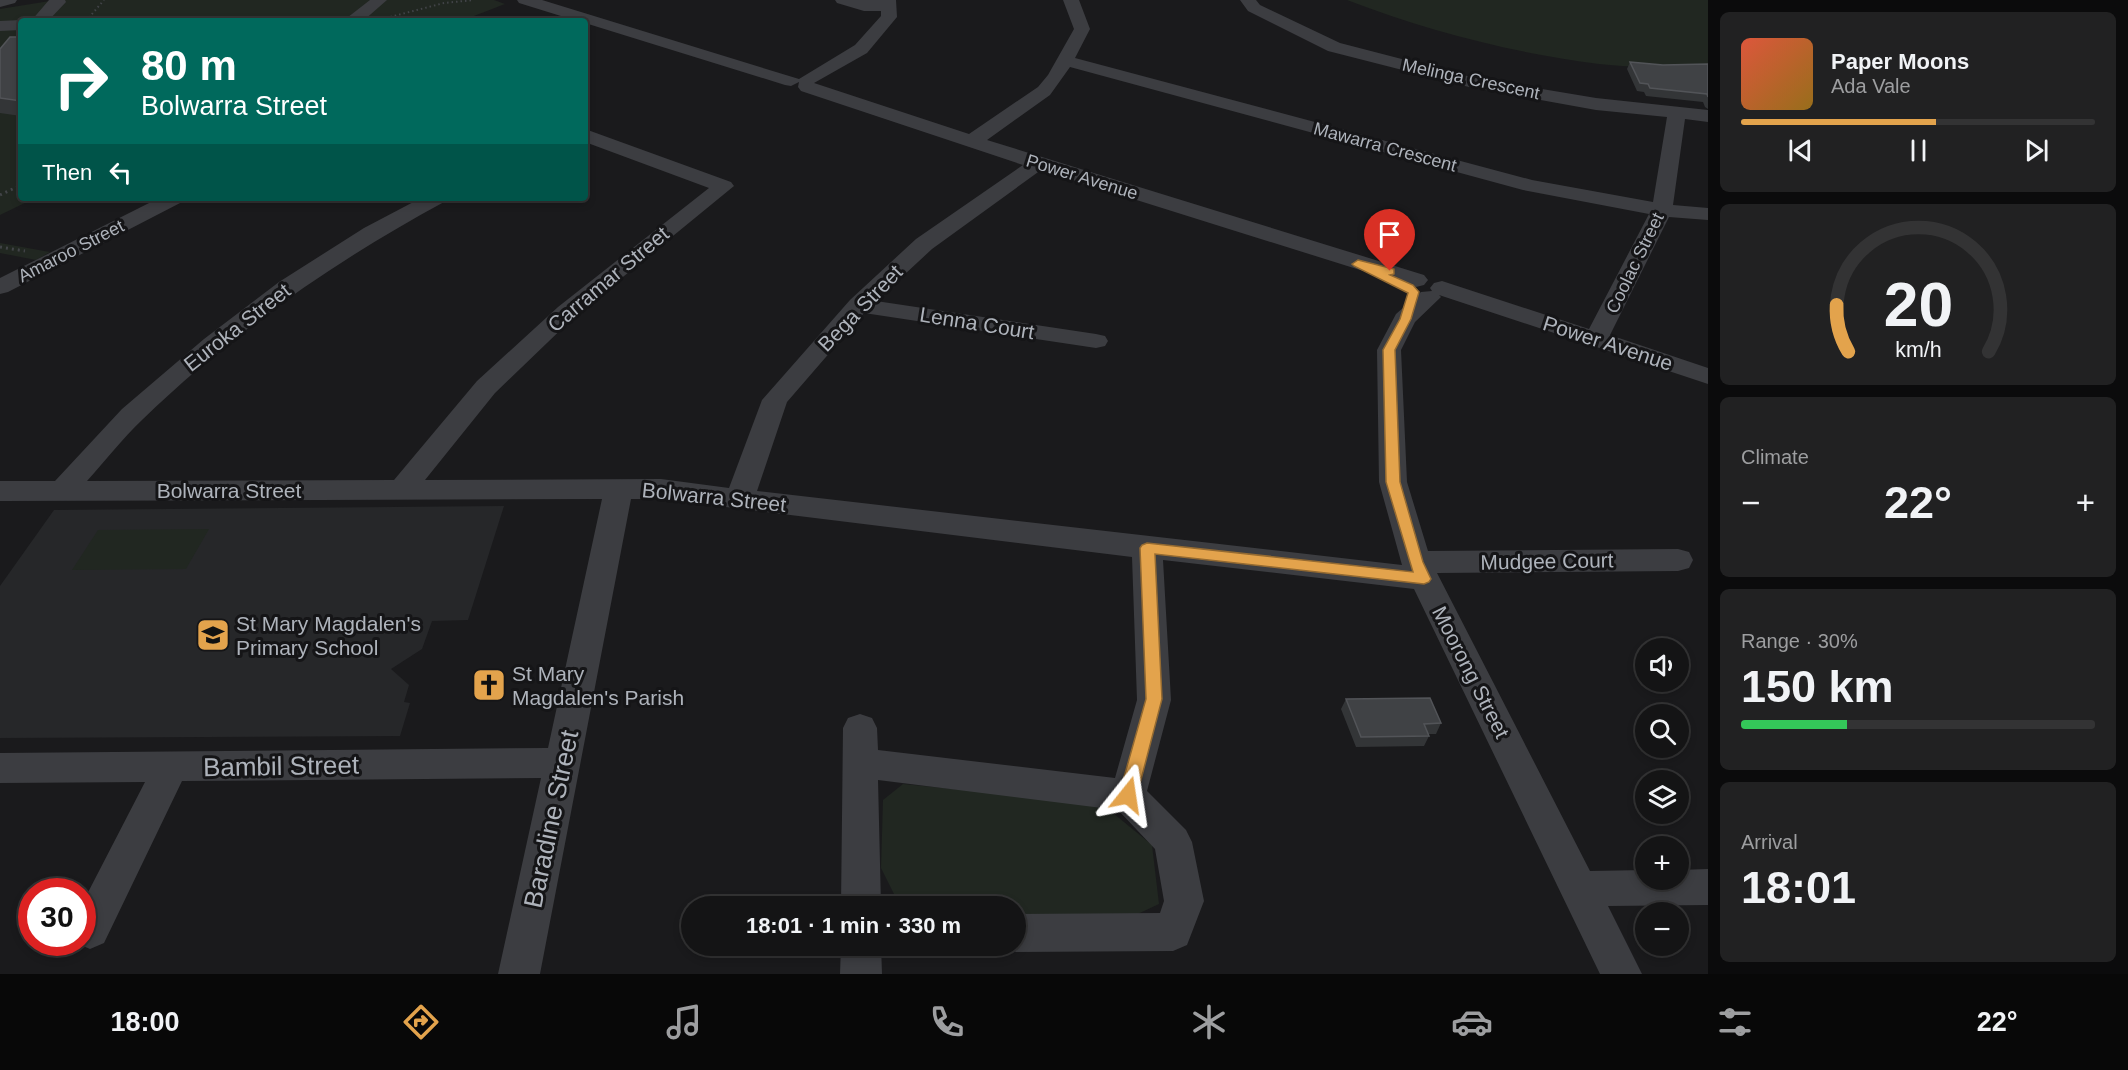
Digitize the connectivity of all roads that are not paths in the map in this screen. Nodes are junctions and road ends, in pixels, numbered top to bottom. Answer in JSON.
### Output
{"nodes":[{"id":1,"x":9,"y":0,"type":"edge"},
{"id":2,"x":57,"y":0,"type":"edge"},
{"id":3,"x":379,"y":0,"type":"edge"},
{"id":4,"x":525,"y":0,"type":"edge"},
{"id":5,"x":843,"y":0,"type":"edge"},
{"id":6,"x":1071,"y":0,"type":"edge"},
{"id":7,"x":1248,"y":0,"type":"edge"},
{"id":8,"x":0,"y":2,"type":"edge"},
{"id":9,"x":888,"y":3,"type":"edge"},
{"id":10,"x":42,"y":18,"type":"edge"},
{"id":11,"x":356,"y":18,"type":"edge"},
{"id":12,"x":575,"y":18,"type":"edge"},
{"id":13,"x":588,"y":22,"type":"edge"},
{"id":14,"x":18,"y":25,"type":"edge"},
{"id":15,"x":0,"y":26,"type":"edge"},
{"id":16,"x":1066,"y":61,"type":"junction"},
{"id":17,"x":802,"y":83,"type":"junction"},
{"id":18,"x":1677,"y":113,"type":"junction"},
{"id":19,"x":1708,"y":116,"type":"edge"},
{"id":20,"x":588,"y":136,"type":"edge"},
{"id":21,"x":972,"y":141,"type":"junction"},
{"id":22,"x":1038,"y":164,"type":"junction"},
{"id":23,"x":169,"y":201,"type":"edge"},
{"id":24,"x":431,"y":201,"type":"edge"},
{"id":25,"x":1662,"y":210,"type":"junction"},
{"id":26,"x":1708,"y":214,"type":"edge"},
{"id":27,"x":0,"y":287,"type":"edge"},
{"id":28,"x":1425,"y":290,"type":"junction"},
{"id":29,"x":858,"y":305,"type":"junction"},
{"id":30,"x":1596,"y":339,"type":"junction"},
{"id":31,"x":1096,"y":341,"type":"dead end"},
{"id":32,"x":1708,"y":376,"type":"edge"},
{"id":33,"x":619,"y":488,"type":"junction"},
{"id":34,"x":0,"y":490,"type":"edge"},
{"id":35,"x":63,"y":490,"type":"junction"},
{"id":36,"x":402,"y":490,"type":"junction"},
{"id":37,"x":740,"y":498,"type":"junction"},
{"id":38,"x":1147,"y":548,"type":"junction"},
{"id":39,"x":1678,"y":560,"type":"dead end"},
{"id":40,"x":1420,"y":571,"type":"junction"},
{"id":41,"x":562,"y":763,"type":"junction"},
{"id":42,"x":171,"y":767,"type":"junction"},
{"id":43,"x":0,"y":768,"type":"edge"},
{"id":44,"x":1128,"y":795,"type":"junction"},
{"id":45,"x":1708,"y":887,"type":"edge"},
{"id":46,"x":1579,"y":889,"type":"junction"},
{"id":47,"x":861,"y":896,"type":"edge"},
{"id":48,"x":96,"y":918,"type":"edge"},
{"id":49,"x":1026,"y":933,"type":"edge"},
{"id":50,"x":861,"y":956,"type":"edge"},
{"id":51,"x":519,"y":974,"type":"edge"},
{"id":52,"x":861,"y":974,"type":"edge"},
{"id":53,"x":1621,"y":974,"type":"edge"}],
"edges":[{"from":1,"to":8,"type":"street"},
{"from":2,"to":10,"type":"street"},
{"from":3,"to":11,"type":"street"},
{"from":4,"to":12,"type":"street","name":"Power Avenue"},
{"from":5,"to":9,"type":"street"},
{"from":6,"to":16,"type":"street"},
{"from":7,"to":18,"type":"street","name":"Melinga Crescent"},
{"from":9,"to":17,"type":"street"},
{"from":13,"to":17,"type":"street","name":"Power Avenue"},
{"from":14,"to":15,"type":"street"},
{"from":16,"to":21,"type":"street"},
{"from":16,"to":25,"type":"street","name":"Mawarra Crescent"},
{"from":17,"to":21,"type":"street","name":"Power Avenue"},
{"from":18,"to":19,"type":"street","name":"Melinga Crescent"},
{"from":18,"to":25,"type":"street","name":"Coolac Street"},
{"from":20,"to":36,"type":"street","name":"Carramar Street"},
{"from":21,"to":22,"type":"street","name":"Power Avenue"},
{"from":22,"to":28,"type":"street","name":"Power Avenue"},
{"from":22,"to":29,"type":"street","name":"Bega Street"},
{"from":23,"to":27,"type":"street","name":"Amaroo Street"},
{"from":24,"to":35,"type":"street","name":"Euroka Street"},
{"from":25,"to":26,"type":"street","name":"Mawarra Crescent"},
{"from":25,"to":30,"type":"street","name":"Coolac Street"},
{"from":28,"to":30,"type":"street","name":"Power Avenue"},
{"from":28,"to":40,"type":"street","name":"Moorong Street"},
{"from":29,"to":31,"type":"street","name":"Lenna Court"},
{"from":29,"to":37,"type":"street","name":"Bega Street"},
{"from":30,"to":32,"type":"street","name":"Power Avenue"},
{"from":33,"to":36,"type":"street","name":"Bolwarra Street"},
{"from":33,"to":37,"type":"street","name":"Bolwarra Street"},
{"from":33,"to":41,"type":"street","name":"Baradine Street"},
{"from":34,"to":35,"type":"street","name":"Bolwarra Street"},
{"from":35,"to":36,"type":"street","name":"Bolwarra Street"},
{"from":37,"to":38,"type":"street","name":"Bolwarra Street"},
{"from":38,"to":40,"type":"street","name":"Bolwarra Street"},
{"from":38,"to":44,"type":"street"},
{"from":39,"to":40,"type":"street","name":"Mudgee Court"},
{"from":40,"to":46,"type":"street","name":"Moorong Street"},
{"from":41,"to":42,"type":"street","name":"Bambil Street"},
{"from":41,"to":51,"type":"street","name":"Baradine Street"},
{"from":42,"to":43,"type":"street","name":"Bambil Street"},
{"from":42,"to":48,"type":"street"},
{"from":44,"to":47,"type":"street"},
{"from":44,"to":49,"type":"street"},
{"from":45,"to":46,"type":"street"},
{"from":46,"to":53,"type":"street","name":"Moorong Street"},
{"from":50,"to":52,"type":"street"}]}
